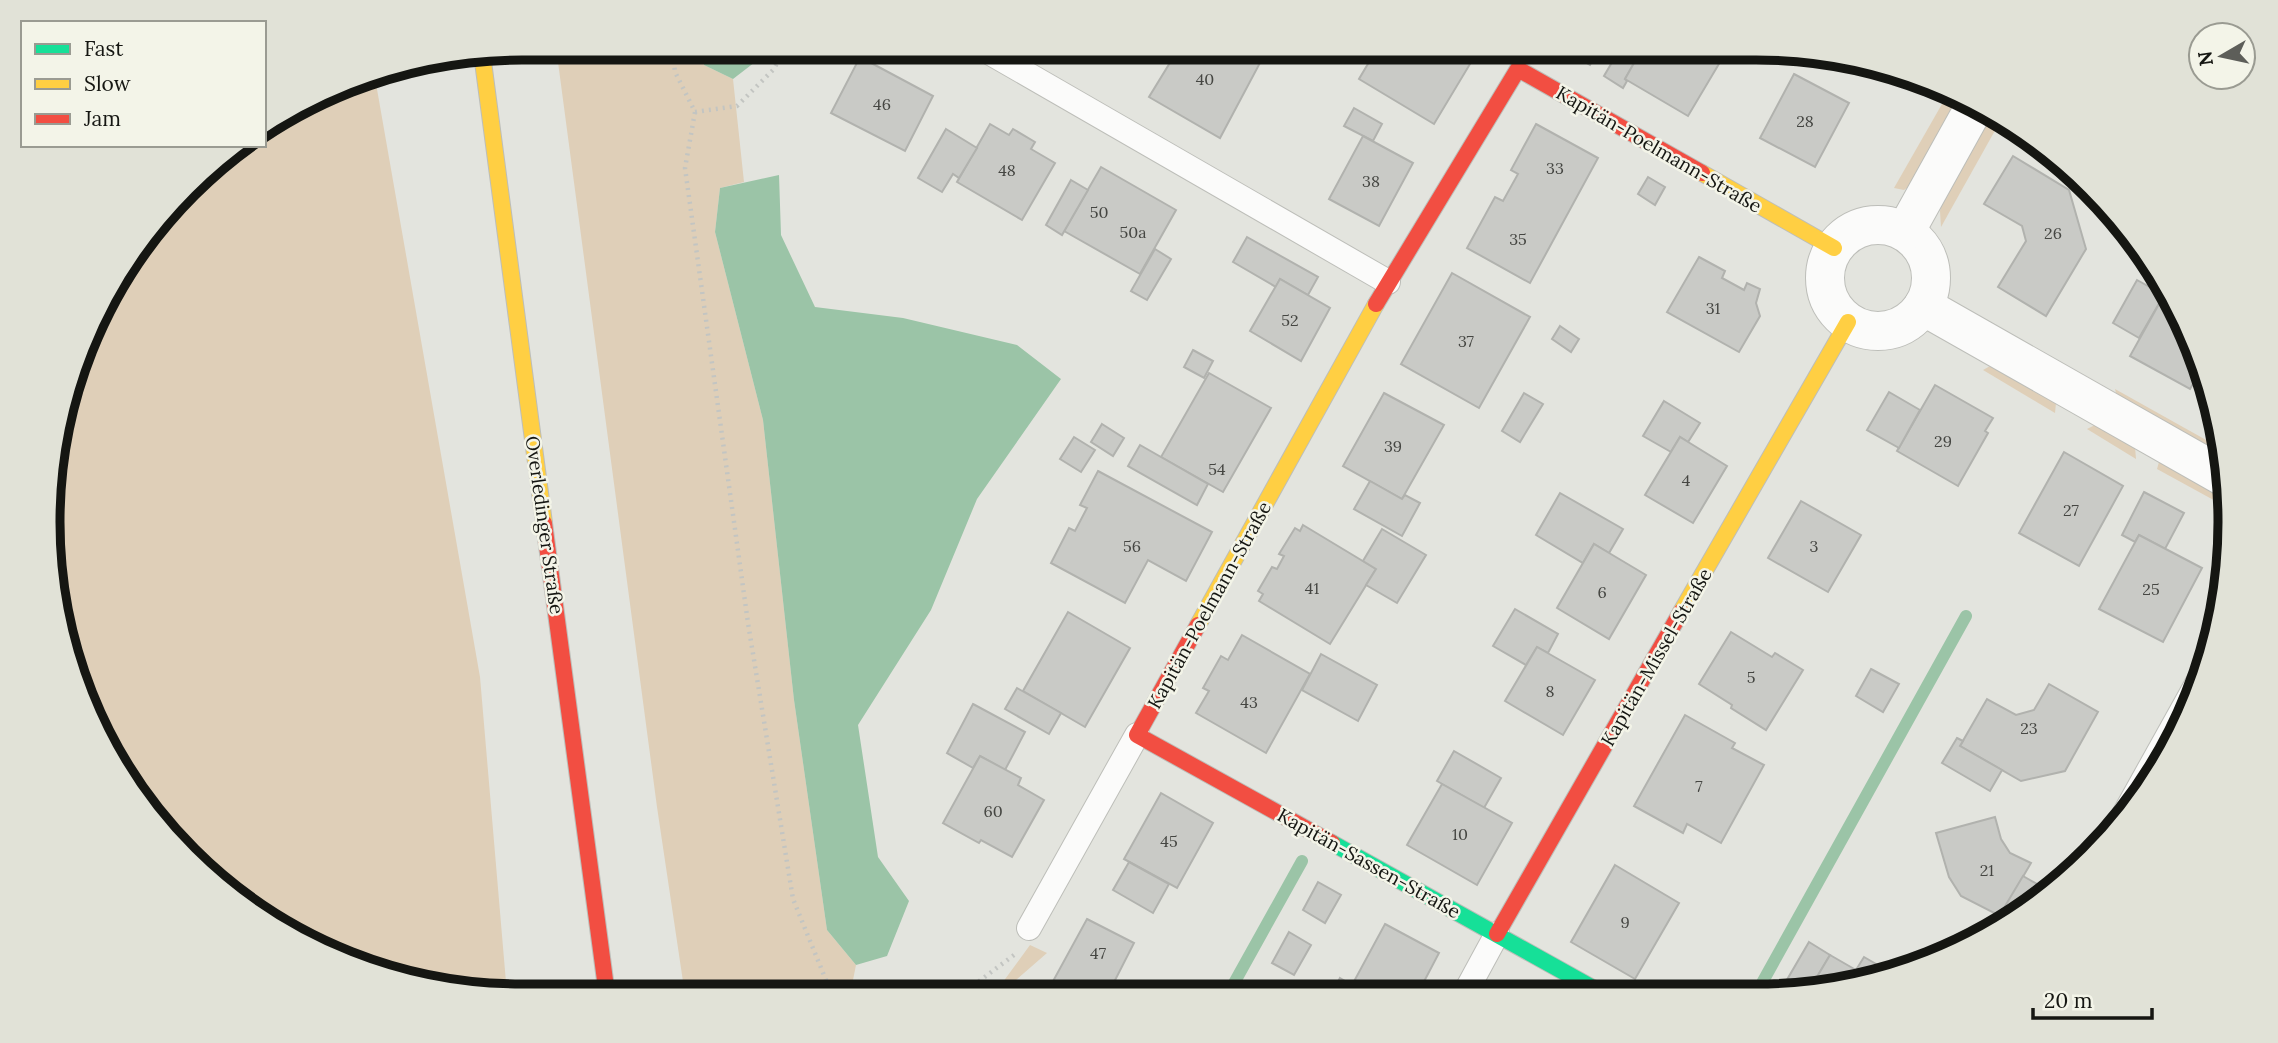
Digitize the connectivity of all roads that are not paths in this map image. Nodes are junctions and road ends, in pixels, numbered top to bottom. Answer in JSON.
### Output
{"nodes":[{"id":1,"x":1002,"y":60,"type":"edge"},
{"id":2,"x":483,"y":61,"type":"edge"},
{"id":3,"x":1971,"y":112,"type":"edge"},
{"id":4,"x":1905,"y":232,"type":"junction"},
{"id":5,"x":1834,"y":248,"type":"junction"},
{"id":6,"x":1388,"y":282,"type":"junction"},
{"id":7,"x":1923,"y":306,"type":"junction"},
{"id":8,"x":1848,"y":322,"type":"junction"},
{"id":9,"x":2216,"y":472,"type":"edge"},
{"id":10,"x":1137,"y":735,"type":"junction"},
{"id":11,"x":1029,"y":928,"type":"road end"},
{"id":12,"x":1497,"y":934,"type":"junction"},
{"id":13,"x":606,"y":984,"type":"edge"},
{"id":14,"x":1470,"y":984,"type":"edge"},
{"id":15,"x":1586,"y":984,"type":"edge"}],
"edges":[{"from":1,"to":6,"type":"lane"},
{"from":2,"to":13,"type":"street","name":"Overledinger Straße"},
{"from":3,"to":4,"type":"street"},
{"from":4,"to":5,"type":"street"},
{"from":4,"to":7,"type":"street"},
{"from":5,"to":6,"type":"street","name":"Kapitän-Poelmann-Straße"},
{"from":5,"to":8,"type":"street"},
{"from":6,"to":10,"type":"street","name":"Kapitän-Poelmann-Straße"},
{"from":7,"to":8,"type":"street"},
{"from":7,"to":9,"type":"street"},
{"from":8,"to":12,"type":"street","name":"Kapitän-Missel-Straße"},
{"from":10,"to":11,"type":"lane","name":"Kapitän-Poelmann-Straße"},
{"from":10,"to":12,"type":"street","name":"Kapitän-Sassen-Straße"},
{"from":12,"to":14,"type":"lane","name":"Kapitän-Missel-Straße"},
{"from":12,"to":15,"type":"street","name":"Kapitän-Sassen-Straße"}]}
